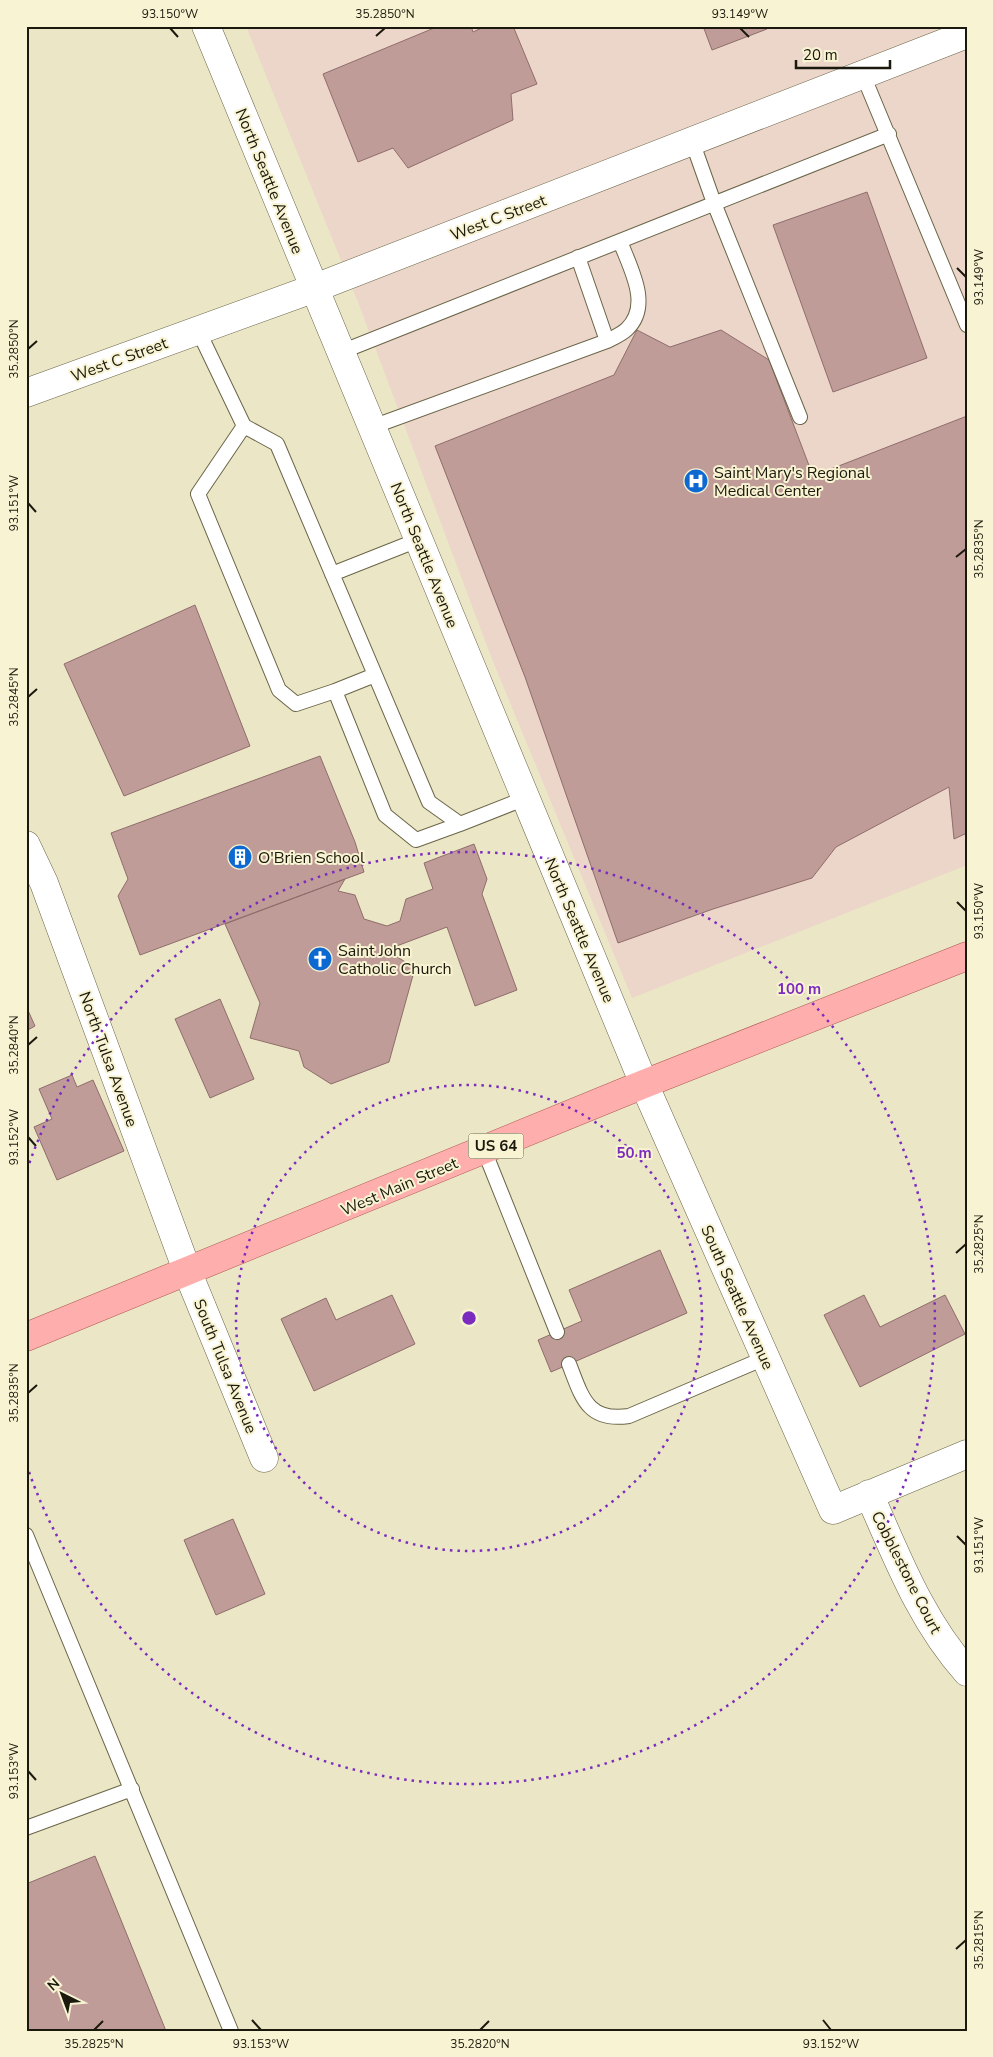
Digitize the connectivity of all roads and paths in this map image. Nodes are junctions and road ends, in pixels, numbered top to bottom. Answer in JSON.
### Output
{"nodes":[{"id":1,"x":206,"y":26,"type":"edge"},
{"id":2,"x":967,"y":34,"type":"edge"},
{"id":3,"x":863,"y":75,"type":"junction"},
{"id":4,"x":889,"y":134,"type":"junction"},
{"id":5,"x":692,"y":142,"type":"junction"},
{"id":6,"x":714,"y":203,"type":"junction"},
{"id":7,"x":620,"y":241,"type":"junction"},
{"id":8,"x":578,"y":257,"type":"junction"},
{"id":9,"x":315,"y":288,"type":"junction"},
{"id":10,"x":967,"y":325,"type":"edge"},
{"id":11,"x":198,"y":330,"type":"junction"},
{"id":12,"x":607,"y":342,"type":"junction"},
{"id":13,"x":340,"y":352,"type":"junction"},
{"id":14,"x":26,"y":393,"type":"edge"},
{"id":15,"x":800,"y":417,"type":"dead end"},
{"id":16,"x":244,"y":426,"type":"junction"},
{"id":17,"x":372,"y":427,"type":"junction"},
{"id":18,"x":418,"y":540,"type":"junction"},
{"id":19,"x":332,"y":574,"type":"junction"},
{"id":20,"x":375,"y":675,"type":"junction"},
{"id":21,"x":336,"y":691,"type":"junction"},
{"id":22,"x":526,"y":798,"type":"junction"},
{"id":23,"x":460,"y":824,"type":"junction"},
{"id":24,"x":26,"y":845,"type":"edge"},
{"id":25,"x":967,"y":956,"type":"edge"},
{"id":26,"x":644,"y":1084,"type":"junction"},
{"id":27,"x":484,"y":1150,"type":"junction"},
{"id":28,"x":188,"y":1273,"type":"junction"},
{"id":29,"x":557,"y":1332,"type":"dead end"},
{"id":30,"x":26,"y":1338,"type":"edge"},
{"id":31,"x":765,"y":1358,"type":"junction"},
{"id":32,"x":569,"y":1364,"type":"dead end"},
{"id":33,"x":967,"y":1454,"type":"edge"},
{"id":34,"x":264,"y":1458,"type":"dead end"},
{"id":35,"x":869,"y":1494,"type":"junction"},
{"id":36,"x":26,"y":1535,"type":"edge"},
{"id":37,"x":967,"y":1672,"type":"edge"},
{"id":38,"x":132,"y":1789,"type":"junction"},
{"id":39,"x":26,"y":1828,"type":"edge"},
{"id":40,"x":230,"y":2031,"type":"edge"}],
"edges":[{"from":1,"to":9,"type":"street","name":"North Seattle Avenue"},
{"from":2,"to":3,"type":"street","name":"West C Street"},
{"from":3,"to":4,"type":"lane"},
{"from":3,"to":5,"type":"street","name":"West C Street"},
{"from":4,"to":6,"type":"lane"},
{"from":4,"to":10,"type":"lane"},
{"from":5,"to":6,"type":"lane"},
{"from":5,"to":9,"type":"street","name":"West C Street"},
{"from":6,"to":7,"type":"lane"},
{"from":6,"to":15,"type":"lane"},
{"from":7,"to":8,"type":"lane"},
{"from":7,"to":12,"type":"lane"},
{"from":8,"to":12,"type":"lane"},
{"from":8,"to":13,"type":"lane"},
{"from":9,"to":11,"type":"street","name":"West C Street"},
{"from":9,"to":13,"type":"street","name":"North Seattle Avenue"},
{"from":11,"to":14,"type":"street","name":"West C Street"},
{"from":11,"to":16,"type":"lane"},
{"from":12,"to":17,"type":"lane"},
{"from":13,"to":17,"type":"street","name":"North Seattle Avenue"},
{"from":16,"to":19,"type":"lane"},
{"from":16,"to":21,"type":"lane"},
{"from":17,"to":18,"type":"street","name":"North Seattle Avenue"},
{"from":18,"to":19,"type":"lane"},
{"from":18,"to":22,"type":"street","name":"North Seattle Avenue"},
{"from":19,"to":20,"type":"lane"},
{"from":20,"to":21,"type":"lane"},
{"from":20,"to":23,"type":"lane"},
{"from":21,"to":23,"type":"lane"},
{"from":22,"to":23,"type":"lane"},
{"from":22,"to":26,"type":"street","name":"North Seattle Avenue"},
{"from":24,"to":28,"type":"street","name":"North Tulsa Avenue"},
{"from":25,"to":26,"type":"main road","name":"West Main Street","number":"US 64"},
{"from":26,"to":27,"type":"main road","name":"West Main Street","number":"US 64"},
{"from":26,"to":31,"type":"street","name":"South Seattle Avenue"},
{"from":27,"to":28,"type":"main road","name":"West Main Street","number":"US 64"},
{"from":27,"to":29,"type":"lane"},
{"from":28,"to":30,"type":"main road","name":"West Main Street","number":"US 64"},
{"from":28,"to":34,"type":"street","name":"South Tulsa Avenue"},
{"from":31,"to":32,"type":"lane"},
{"from":31,"to":35,"type":"street","name":"South Seattle Avenue"},
{"from":33,"to":35,"type":"street"},
{"from":35,"to":37,"type":"street","name":"Cobblestone Court"},
{"from":36,"to":38,"type":"lane"},
{"from":38,"to":39,"type":"lane"},
{"from":38,"to":40,"type":"lane"}]}
